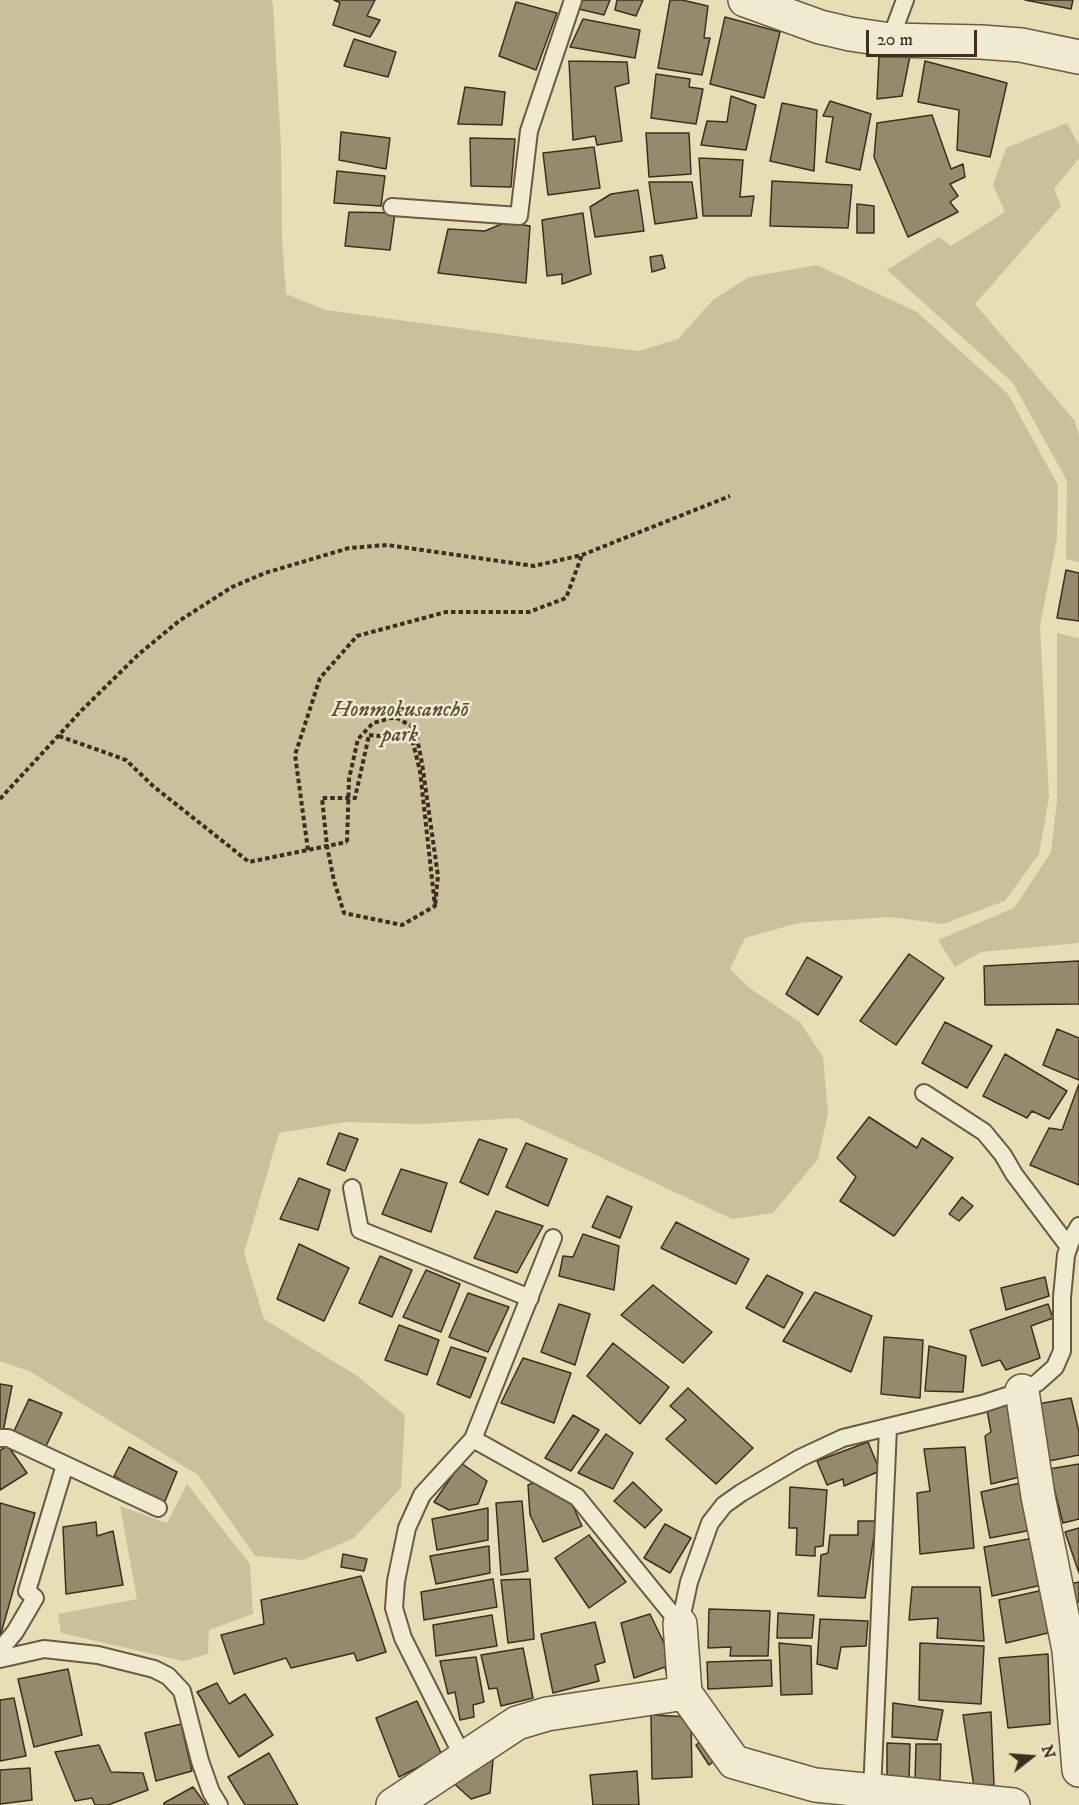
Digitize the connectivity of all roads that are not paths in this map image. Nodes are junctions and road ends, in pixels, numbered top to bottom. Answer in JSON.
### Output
{"nodes":[{"id":1,"x":573,"y":0,"type":"edge"},
{"id":2,"x":746,"y":0,"type":"edge"},
{"id":3,"x":905,"y":0,"type":"edge"},
{"id":4,"x":890,"y":40,"type":"junction"},
{"id":5,"x":1079,"y":57,"type":"edge"},
{"id":6,"x":392,"y":207,"type":"dead end"},
{"id":7,"x":924,"y":1093,"type":"dead end"},
{"id":8,"x":352,"y":1188,"type":"dead end"},
{"id":9,"x":1079,"y":1226,"type":"edge"},
{"id":10,"x":553,"y":1238,"type":"dead end"},
{"id":11,"x":1069,"y":1247,"type":"junction"},
{"id":12,"x":530,"y":1298,"type":"junction"},
{"id":13,"x":1022,"y":1391,"type":"junction"},
{"id":14,"x":888,"y":1428,"type":"junction"},
{"id":15,"x":0,"y":1438,"type":"edge"},
{"id":16,"x":473,"y":1439,"type":"junction"},
{"id":17,"x":65,"y":1465,"type":"junction"},
{"id":18,"x":158,"y":1508,"type":"dead end"},
{"id":19,"x":680,"y":1624,"type":"junction"},
{"id":20,"x":0,"y":1650,"type":"edge"},
{"id":21,"x":0,"y":1659,"type":"edge"},
{"id":22,"x":685,"y":1693,"type":"junction"},
{"id":23,"x":464,"y":1759,"type":"junction"},
{"id":24,"x":1079,"y":1770,"type":"edge"},
{"id":25,"x":872,"y":1792,"type":"junction"},
{"id":26,"x":944,"y":1802,"type":"edge"},
{"id":27,"x":219,"y":1805,"type":"edge"},
{"id":28,"x":393,"y":1805,"type":"edge"},
{"id":29,"x":1013,"y":1805,"type":"edge"}],
"edges":[{"from":1,"to":6,"type":"lane"},
{"from":2,"to":4,"type":"street"},
{"from":3,"to":4,"type":"lane"},
{"from":4,"to":5,"type":"street"},
{"from":7,"to":11,"type":"lane"},
{"from":8,"to":12,"type":"lane"},
{"from":9,"to":11,"type":"lane"},
{"from":10,"to":12,"type":"lane"},
{"from":11,"to":13,"type":"lane"},
{"from":12,"to":16,"type":"lane"},
{"from":13,"to":14,"type":"lane"},
{"from":13,"to":24,"type":"street"},
{"from":14,"to":19,"type":"lane"},
{"from":14,"to":25,"type":"lane"},
{"from":15,"to":17,"type":"lane"},
{"from":16,"to":19,"type":"lane"},
{"from":16,"to":23,"type":"lane"},
{"from":17,"to":18,"type":"lane"},
{"from":17,"to":20,"type":"lane"},
{"from":19,"to":22,"type":"street"},
{"from":21,"to":27,"type":"lane"},
{"from":22,"to":23,"type":"street"},
{"from":22,"to":25,"type":"street"},
{"from":23,"to":28,"type":"street"},
{"from":25,"to":26,"type":"street"},
{"from":26,"to":29,"type":"street"}]}
